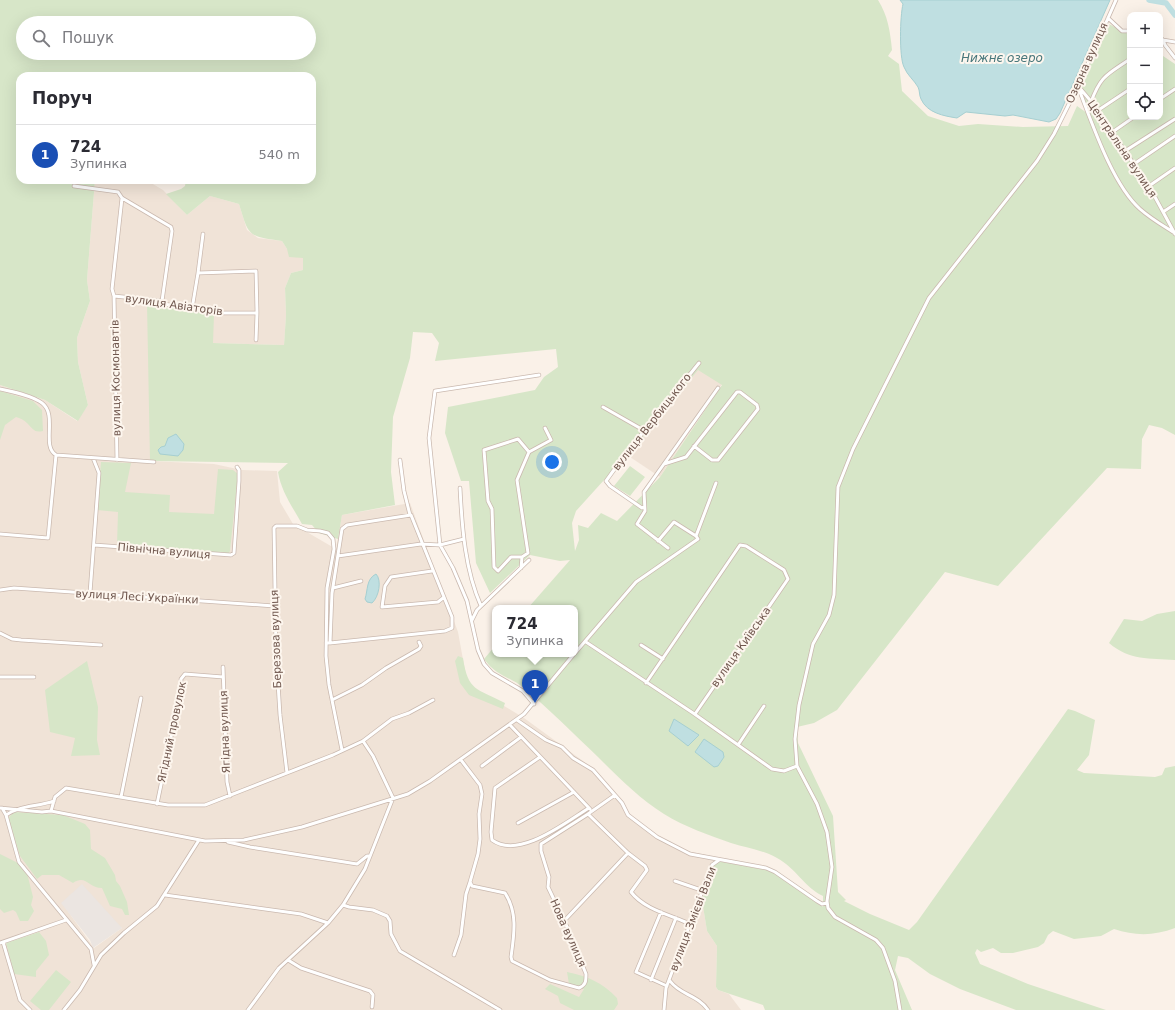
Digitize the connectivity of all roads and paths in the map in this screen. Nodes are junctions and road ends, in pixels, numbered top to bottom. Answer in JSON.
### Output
{"nodes":[{"id":1,"x":1116,"y":0,"type":"edge"},
{"id":2,"x":1108,"y":18,"type":"junction"},
{"id":3,"x":1127,"y":31,"type":"edge"},
{"id":4,"x":1163,"y":40,"type":"joint"},
{"id":5,"x":1175,"y":42,"type":"edge"},
{"id":6,"x":1175,"y":58,"type":"edge"},
{"id":7,"x":1127,"y":61,"type":"edge"},
{"id":8,"x":1078,"y":86,"type":"junction"},
{"id":9,"x":1175,"y":88,"type":"edge"},
{"id":10,"x":1080,"y":91,"type":"junction"},
{"id":11,"x":1127,"y":91,"type":"edge"},
{"id":12,"x":1163,"y":97,"type":"edge"},
{"id":13,"x":1091,"y":102,"type":"junction"},
{"id":14,"x":1097,"y":111,"type":"junction"},
{"id":15,"x":1175,"y":119,"type":"edge"},
{"id":16,"x":1130,"y":120,"type":"edge"},
{"id":17,"x":1111,"y":133,"type":"junction"},
{"id":18,"x":1175,"y":136,"type":"edge"},
{"id":19,"x":1125,"y":151,"type":"junction"},
{"id":20,"x":1134,"y":164,"type":"junction"},
{"id":21,"x":1175,"y":168,"type":"edge"},
{"id":22,"x":74,"y":186,"type":"dead end"},
{"id":23,"x":1149,"y":186,"type":"junction"},
{"id":24,"x":122,"y":198,"type":"junction"},
{"id":25,"x":1175,"y":204,"type":"edge"},
{"id":26,"x":1163,"y":212,"type":"junction"},
{"id":27,"x":1174,"y":232,"type":"edge"},
{"id":28,"x":203,"y":234,"type":"dead end"},
{"id":29,"x":198,"y":273,"type":"junction"},
{"id":30,"x":114,"y":296,"type":"junction"},
{"id":31,"x":162,"y":301,"type":"junction"},
{"id":32,"x":192,"y":309,"type":"junction"},
{"id":33,"x":257,"y":313,"type":"junction"},
{"id":34,"x":256,"y":340,"type":"dead end"},
{"id":35,"x":699,"y":363,"type":"dead end"},
{"id":36,"x":539,"y":375,"type":"dead end"},
{"id":37,"x":718,"y":388,"type":"dead end"},
{"id":38,"x":0,"y":389,"type":"edge"},
{"id":39,"x":603,"y":407,"type":"dead end"},
{"id":40,"x":545,"y":428,"type":"dead end"},
{"id":41,"x":645,"y":431,"type":"junction"},
{"id":42,"x":694,"y":446,"type":"junction"},
{"id":43,"x":529,"y":452,"type":"junction"},
{"id":44,"x":56,"y":455,"type":"junction"},
{"id":45,"x":93,"y":458,"type":"junction"},
{"id":46,"x":117,"y":460,"type":"junction"},
{"id":47,"x":400,"y":460,"type":"dead end"},
{"id":48,"x":154,"y":462,"type":"dead end"},
{"id":49,"x":664,"y":464,"type":"junction"},
{"id":50,"x":237,"y":467,"type":"dead end"},
{"id":51,"x":716,"y":483,"type":"dead end"},
{"id":52,"x":460,"y":488,"type":"dead end"},
{"id":53,"x":644,"y":507,"type":"junction"},
{"id":54,"x":410,"y":515,"type":"junction"},
{"id":55,"x":0,"y":534,"type":"edge"},
{"id":56,"x":696,"y":536,"type":"junction"},
{"id":57,"x":464,"y":539,"type":"junction"},
{"id":58,"x":658,"y":541,"type":"junction"},
{"id":59,"x":422,"y":544,"type":"junction"},
{"id":60,"x":94,"y":545,"type":"junction"},
{"id":61,"x":440,"y":545,"type":"junction"},
{"id":62,"x":668,"y":548,"type":"dead end"},
{"id":63,"x":338,"y":556,"type":"junction"},
{"id":64,"x":522,"y":557,"type":"junction"},
{"id":65,"x":529,"y":560,"type":"dead end"},
{"id":66,"x":521,"y":568,"type":"junction"},
{"id":67,"x":432,"y":571,"type":"junction"},
{"id":68,"x":361,"y":582,"type":"dead end"},
{"id":69,"x":333,"y":588,"type":"junction"},
{"id":70,"x":0,"y":590,"type":"edge"},
{"id":71,"x":90,"y":593,"type":"junction"},
{"id":72,"x":443,"y":598,"type":"junction"},
{"id":73,"x":274,"y":606,"type":"junction"},
{"id":74,"x":481,"y":606,"type":"junction"},
{"id":75,"x":472,"y":620,"type":"junction"},
{"id":76,"x":0,"y":633,"type":"edge"},
{"id":77,"x":419,"y":642,"type":"dead end"},
{"id":78,"x":586,"y":642,"type":"junction"},
{"id":79,"x":328,"y":643,"type":"junction"},
{"id":80,"x":101,"y":645,"type":"dead end"},
{"id":81,"x":641,"y":645,"type":"dead end"},
{"id":82,"x":578,"y":651,"type":"edge"},
{"id":83,"x":573,"y":657,"type":"edge"},
{"id":84,"x":663,"y":659,"type":"junction"},
{"id":85,"x":223,"y":667,"type":"dead end"},
{"id":86,"x":34,"y":676,"type":"dead end"},
{"id":87,"x":0,"y":677,"type":"edge"},
{"id":88,"x":223,"y":677,"type":"junction"},
{"id":89,"x":646,"y":684,"type":"junction"},
{"id":90,"x":141,"y":698,"type":"dead end"},
{"id":91,"x":332,"y":700,"type":"junction"},
{"id":92,"x":433,"y":700,"type":"dead end"},
{"id":93,"x":534,"y":704,"type":"junction"},
{"id":94,"x":764,"y":706,"type":"dead end"},
{"id":95,"x":695,"y":714,"type":"junction"},
{"id":96,"x":517,"y":720,"type":"junction"},
{"id":97,"x":510,"y":725,"type":"junction"},
{"id":98,"x":521,"y":737,"type":"junction"},
{"id":99,"x":363,"y":741,"type":"junction"},
{"id":100,"x":738,"y":745,"type":"junction"},
{"id":101,"x":342,"y":750,"type":"junction"},
{"id":102,"x":540,"y":757,"type":"junction"},
{"id":103,"x":461,"y":760,"type":"junction"},
{"id":104,"x":482,"y":766,"type":"dead end"},
{"id":105,"x":797,"y":766,"type":"junction"},
{"id":106,"x":287,"y":773,"type":"junction"},
{"id":107,"x":574,"y":792,"type":"junction"},
{"id":108,"x":615,"y":795,"type":"junction"},
{"id":109,"x":230,"y":796,"type":"junction"},
{"id":110,"x":120,"y":797,"type":"junction"},
{"id":111,"x":393,"y":798,"type":"junction"},
{"id":112,"x":54,"y":801,"type":"junction"},
{"id":113,"x":157,"y":804,"type":"junction"},
{"id":114,"x":1,"y":808,"type":"edge"},
{"id":115,"x":589,"y":808,"type":"junction"},
{"id":116,"x":14,"y":809,"type":"junction"},
{"id":117,"x":51,"y":811,"type":"junction"},
{"id":118,"x":592,"y":811,"type":"junction"},
{"id":119,"x":588,"y":814,"type":"junction"},
{"id":120,"x":6,"y":815,"type":"junction"},
{"id":121,"x":518,"y":823,"type":"dead end"},
{"id":122,"x":199,"y":840,"type":"junction"},
{"id":123,"x":225,"y":841,"type":"junction"},
{"id":124,"x":628,"y":852,"type":"junction"},
{"id":125,"x":370,"y":856,"type":"junction"},
{"id":126,"x":719,"y":860,"type":"junction"},
{"id":127,"x":675,"y":881,"type":"dead end"},
{"id":128,"x":470,"y":882,"type":"junction"},
{"id":129,"x":704,"y":892,"type":"junction"},
{"id":130,"x":166,"y":896,"type":"junction"},
{"id":131,"x":827,"y":903,"type":"junction"},
{"id":132,"x":343,"y":904,"type":"junction"},
{"id":133,"x":661,"y":912,"type":"junction"},
{"id":134,"x":676,"y":918,"type":"junction"},
{"id":135,"x":66,"y":920,"type":"junction"},
{"id":136,"x":564,"y":921,"type":"junction"},
{"id":137,"x":328,"y":923,"type":"junction"},
{"id":138,"x":690,"y":924,"type":"junction"},
{"id":139,"x":2,"y":942,"type":"edge"},
{"id":140,"x":454,"y":955,"type":"dead end"},
{"id":141,"x":288,"y":960,"type":"junction"},
{"id":142,"x":94,"y":965,"type":"junction"},
{"id":143,"x":651,"y":980,"type":"junction"},
{"id":144,"x":670,"y":981,"type":"junction"},
{"id":145,"x":667,"y":986,"type":"junction"},
{"id":146,"x":372,"y":1007,"type":"dead end"},
{"id":147,"x":30,"y":1010,"type":"edge"},
{"id":148,"x":64,"y":1010,"type":"edge"},
{"id":149,"x":248,"y":1010,"type":"edge"},
{"id":150,"x":500,"y":1010,"type":"edge"},
{"id":151,"x":664,"y":1010,"type":"edge"},
{"id":152,"x":708,"y":1010,"type":"edge"},
{"id":153,"x":900,"y":1010,"type":"edge"}],
"edges":[{"from":1,"to":2,"type":"street","name":"Озерна вулиця"},
{"from":2,"to":3,"type":"street"},
{"from":2,"to":8,"type":"street","name":"Озерна вулиця"},
{"from":4,"to":5,"type":"street"},
{"from":4,"to":6,"type":"street"},
{"from":7,"to":13,"type":"street"},
{"from":8,"to":10,"type":"street","name":"Центральна вулиця"},
{"from":8,"to":105,"type":"street","name":"Озерна вулиця"},
{"from":9,"to":12,"type":"street"},
{"from":10,"to":13,"type":"street","name":"Центральна вулиця"},
{"from":10,"to":27,"type":"street"},
{"from":11,"to":14,"type":"street"},
{"from":13,"to":14,"type":"street","name":"Центральна вулиця"},
{"from":14,"to":17,"type":"street","name":"Центральна вулиця"},
{"from":15,"to":19,"type":"street"},
{"from":16,"to":17,"type":"street"},
{"from":17,"to":19,"type":"street","name":"Центральна вулиця"},
{"from":18,"to":20,"type":"street"},
{"from":19,"to":20,"type":"street","name":"Центральна вулиця"},
{"from":20,"to":23,"type":"street","name":"Центральна вулиця"},
{"from":21,"to":23,"type":"street"},
{"from":22,"to":24,"type":"street"},
{"from":23,"to":26,"type":"street","name":"Центральна вулиця"},
{"from":24,"to":30,"type":"street","name":"вулиця Космонавтів"},
{"from":24,"to":31,"type":"street"},
{"from":25,"to":26,"type":"street"},
{"from":26,"to":27,"type":"street","name":"Центральна вулиця"},
{"from":28,"to":29,"type":"street"},
{"from":29,"to":32,"type":"street"},
{"from":29,"to":33,"type":"street"},
{"from":30,"to":31,"type":"street","name":"вулиця Авіаторів"},
{"from":30,"to":46,"type":"street","name":"вулиця Космонавтів"},
{"from":31,"to":32,"type":"street","name":"вулиця Авіаторів"},
{"from":32,"to":33,"type":"street","name":"вулиця Авіаторів"},
{"from":33,"to":34,"type":"street"},
{"from":35,"to":41,"type":"street","name":"вулиця Вербицького"},
{"from":36,"to":61,"type":"street"},
{"from":37,"to":49,"type":"street"},
{"from":38,"to":44,"type":"street"},
{"from":39,"to":41,"type":"street"},
{"from":40,"to":43,"type":"street"},
{"from":41,"to":53,"type":"street","name":"вулиця Вербицького"},
{"from":42,"to":42,"type":"street"},
{"from":42,"to":49,"type":"street"},
{"from":43,"to":64,"type":"street"},
{"from":43,"to":64,"type":"street"},
{"from":44,"to":45,"type":"street"},
{"from":44,"to":55,"type":"street"},
{"from":45,"to":46,"type":"street"},
{"from":45,"to":60,"type":"street"},
{"from":46,"to":48,"type":"street"},
{"from":47,"to":54,"type":"street"},
{"from":49,"to":53,"type":"street"},
{"from":50,"to":60,"type":"street","name":"Північна вулиця"},
{"from":51,"to":56,"type":"street"},
{"from":52,"to":57,"type":"street"},
{"from":53,"to":58,"type":"street"},
{"from":54,"to":59,"type":"street"},
{"from":54,"to":63,"type":"street"},
{"from":56,"to":58,"type":"street"},
{"from":56,"to":78,"type":"street"},
{"from":57,"to":61,"type":"street"},
{"from":57,"to":74,"type":"street"},
{"from":58,"to":62,"type":"street"},
{"from":59,"to":61,"type":"street"},
{"from":59,"to":63,"type":"street"},
{"from":59,"to":67,"type":"street"},
{"from":60,"to":71,"type":"street"},
{"from":61,"to":75,"type":"street"},
{"from":63,"to":69,"type":"street"},
{"from":64,"to":66,"type":"street"},
{"from":65,"to":66,"type":"street"},
{"from":66,"to":74,"type":"street"},
{"from":67,"to":72,"type":"street"},
{"from":67,"to":72,"type":"street"},
{"from":68,"to":69,"type":"street"},
{"from":69,"to":79,"type":"street"},
{"from":70,"to":71,"type":"street","name":"вулиця Лесі Українки"},
{"from":71,"to":73,"type":"street","name":"вулиця Лесі Українки"},
{"from":72,"to":79,"type":"street"},
{"from":73,"to":79,"type":"street","name":"Березова вулиця"},
{"from":73,"to":106,"type":"street","name":"Березова вулиця"},
{"from":74,"to":75,"type":"street"},
{"from":75,"to":93,"type":"street"},
{"from":76,"to":80,"type":"street"},
{"from":77,"to":91,"type":"street"},
{"from":78,"to":82,"type":"street"},
{"from":78,"to":89,"type":"street"},
{"from":79,"to":91,"type":"street"},
{"from":81,"to":84,"type":"street"},
{"from":83,"to":93,"type":"street"},
{"from":84,"to":89,"type":"street"},
{"from":84,"to":95,"type":"street","name":"вулиця Київська"},
{"from":85,"to":88,"type":"street","name":"Ягідна вулиця"},
{"from":86,"to":87,"type":"street"},
{"from":88,"to":109,"type":"street","name":"Ягідна вулиця"},
{"from":88,"to":113,"type":"street","name":"Ягідний провулок"},
{"from":89,"to":95,"type":"street"},
{"from":90,"to":110,"type":"street"},
{"from":91,"to":101,"type":"street"},
{"from":92,"to":99,"type":"street"},
{"from":93,"to":96,"type":"street"},
{"from":94,"to":100,"type":"street"},
{"from":95,"to":100,"type":"street"},
{"from":96,"to":97,"type":"street"},
{"from":96,"to":108,"type":"street"},
{"from":97,"to":98,"type":"street"},
{"from":97,"to":103,"type":"street"},
{"from":98,"to":102,"type":"street"},
{"from":98,"to":104,"type":"street"},
{"from":99,"to":101,"type":"street"},
{"from":99,"to":111,"type":"street"},
{"from":100,"to":105,"type":"street"},
{"from":101,"to":106,"type":"street"},
{"from":102,"to":107,"type":"street"},
{"from":102,"to":115,"type":"street"},
{"from":103,"to":111,"type":"street"},
{"from":103,"to":128,"type":"street"},
{"from":105,"to":131,"type":"street"},
{"from":106,"to":109,"type":"street"},
{"from":107,"to":115,"type":"street"},
{"from":107,"to":121,"type":"street"},
{"from":108,"to":118,"type":"street"},
{"from":108,"to":126,"type":"street"},
{"from":109,"to":113,"type":"street"},
{"from":110,"to":112,"type":"street"},
{"from":110,"to":113,"type":"street"},
{"from":111,"to":123,"type":"street"},
{"from":111,"to":125,"type":"street"},
{"from":112,"to":116,"type":"street"},
{"from":112,"to":117,"type":"street"},
{"from":114,"to":116,"type":"street"},
{"from":114,"to":120,"type":"street"},
{"from":115,"to":118,"type":"street"},
{"from":116,"to":117,"type":"street"},
{"from":116,"to":120,"type":"street"},
{"from":117,"to":122,"type":"street"},
{"from":118,"to":119,"type":"street"},
{"from":119,"to":124,"type":"street"},
{"from":119,"to":136,"type":"street","name":"Нова вулиця"},
{"from":120,"to":135,"type":"street"},
{"from":122,"to":123,"type":"street"},
{"from":122,"to":130,"type":"street"},
{"from":123,"to":125,"type":"street"},
{"from":124,"to":133,"type":"street"},
{"from":124,"to":136,"type":"street"},
{"from":125,"to":132,"type":"street"},
{"from":126,"to":129,"type":"street","name":"вулиця Змієві Вали"},
{"from":126,"to":131,"type":"street"},
{"from":127,"to":129,"type":"street"},
{"from":128,"to":136,"type":"street","name":"Нова вулиця"},
{"from":128,"to":140,"type":"street"},
{"from":129,"to":138,"type":"street","name":"вулиця Змієві Вали"},
{"from":130,"to":137,"type":"street"},
{"from":130,"to":142,"type":"street"},
{"from":131,"to":153,"type":"street"},
{"from":132,"to":137,"type":"street"},
{"from":132,"to":150,"type":"street"},
{"from":133,"to":134,"type":"street"},
{"from":133,"to":143,"type":"street"},
{"from":134,"to":138,"type":"street"},
{"from":134,"to":143,"type":"street"},
{"from":135,"to":139,"type":"street"},
{"from":135,"to":142,"type":"street"},
{"from":137,"to":141,"type":"street"},
{"from":138,"to":144,"type":"street","name":"вулиця Змієві Вали"},
{"from":139,"to":147,"type":"street"},
{"from":141,"to":146,"type":"street"},
{"from":141,"to":149,"type":"street"},
{"from":142,"to":148,"type":"street"},
{"from":143,"to":145,"type":"street"},
{"from":144,"to":145,"type":"street","name":"вулиця Змієві Вали"},
{"from":144,"to":152,"type":"street","name":"вулиця Змієві Вали"},
{"from":145,"to":151,"type":"street","name":"вулиця Змієві Вали"}]}
